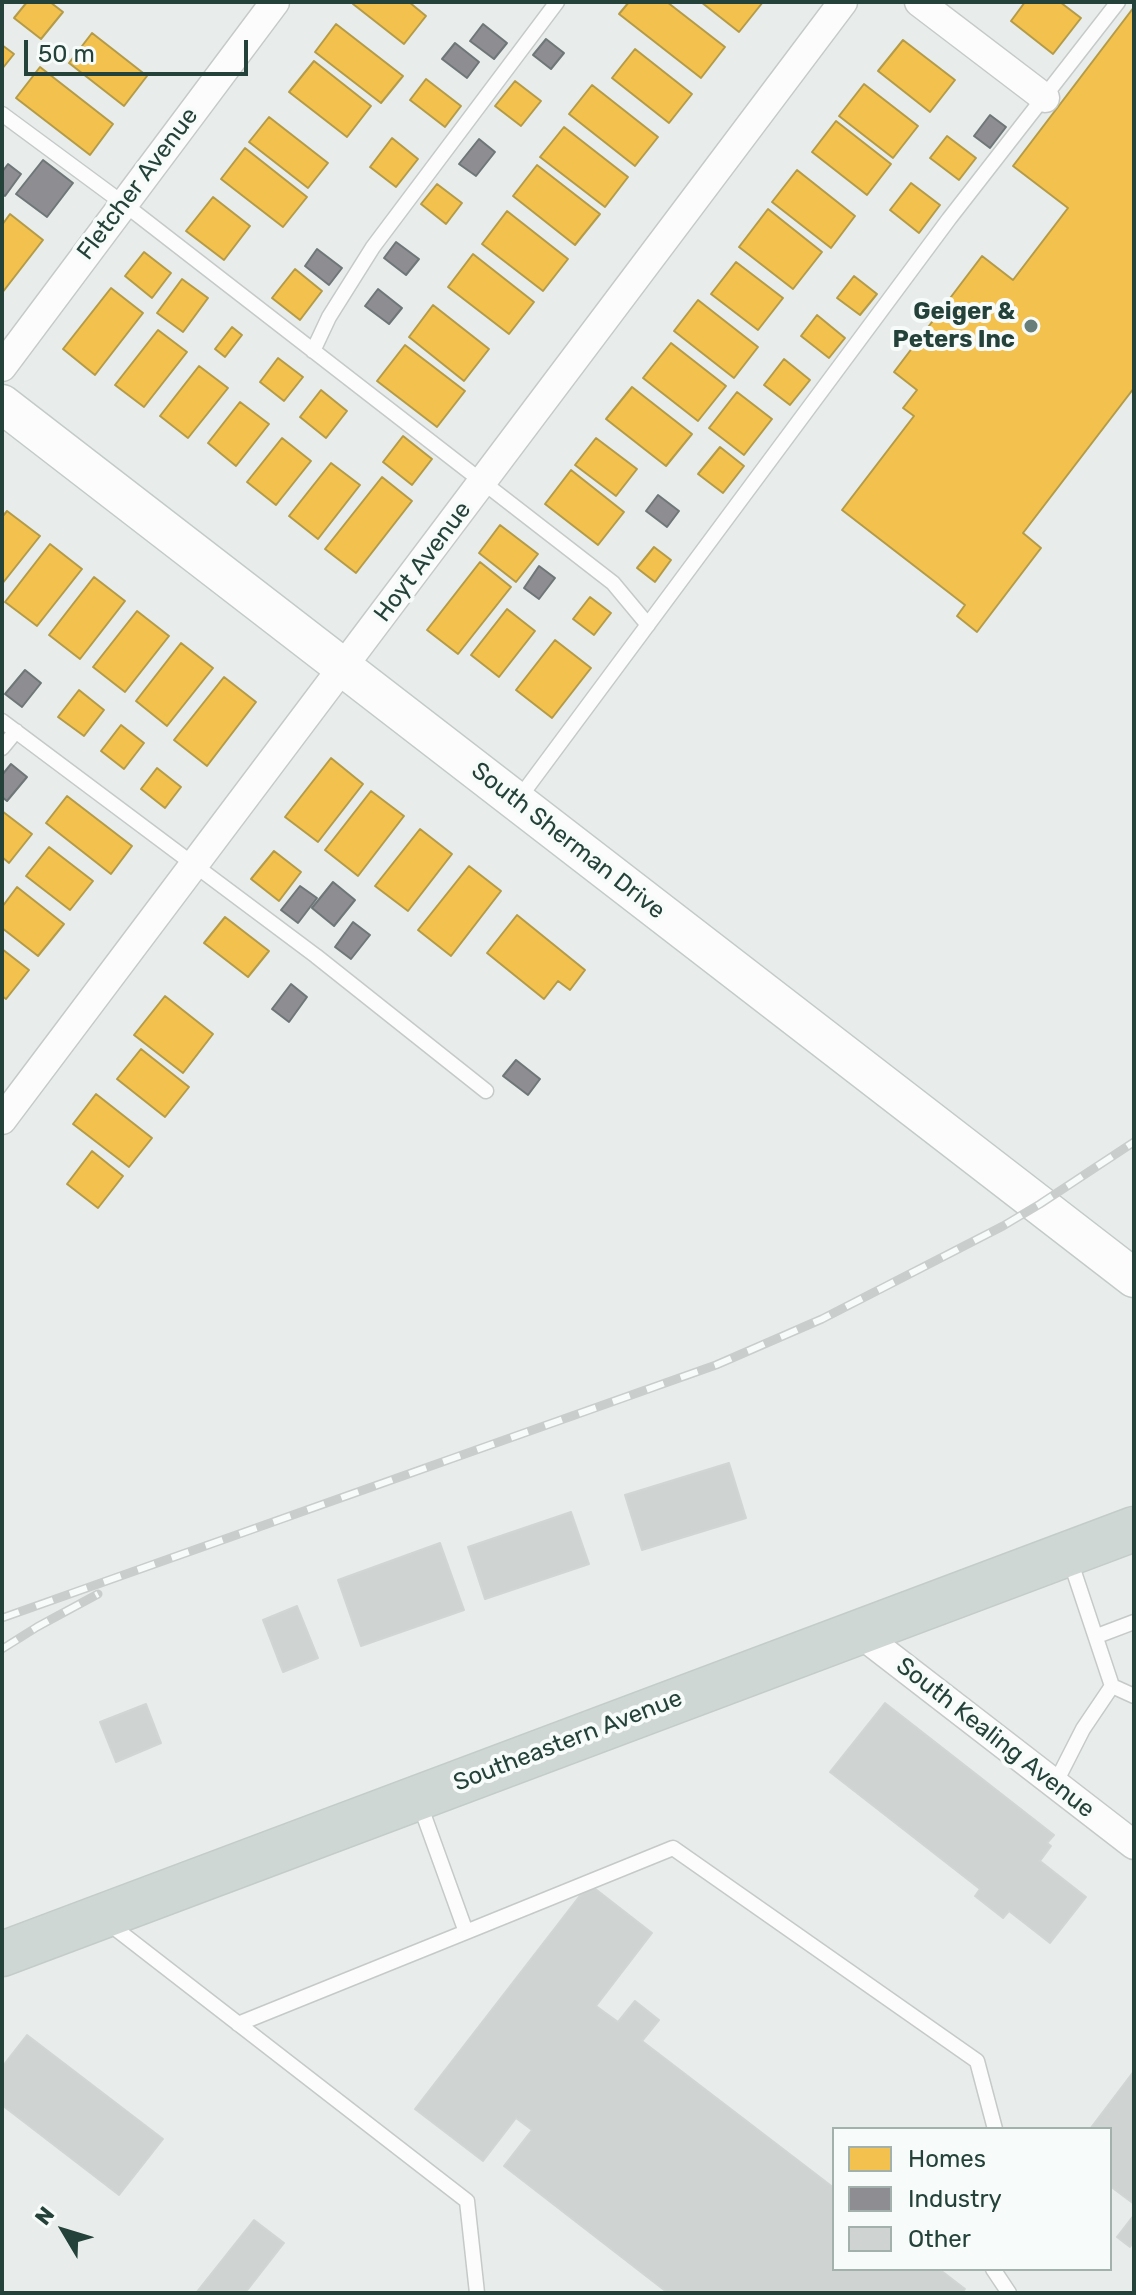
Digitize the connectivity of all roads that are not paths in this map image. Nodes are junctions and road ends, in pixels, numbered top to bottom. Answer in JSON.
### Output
{"nodes":[{"id":1,"x":275,"y":2,"type":"edge"},
{"id":2,"x":557,"y":2,"type":"edge"},
{"id":3,"x":843,"y":2,"type":"edge"},
{"id":4,"x":919,"y":2,"type":"edge"},
{"id":5,"x":1118,"y":2,"type":"edge"},
{"id":6,"x":1045,"y":98,"type":"junction"},
{"id":7,"x":2,"y":114,"type":"edge"},
{"id":8,"x":124,"y":204,"type":"junction"},
{"id":9,"x":313,"y":351,"type":"junction"},
{"id":10,"x":2,"y":367,"type":"edge"},
{"id":11,"x":2,"y":404,"type":"edge"},
{"id":12,"x":482,"y":483,"type":"junction"},
{"id":13,"x":648,"y":625,"type":"junction"},
{"id":14,"x":343,"y":668,"type":"junction"},
{"id":15,"x":2,"y":721,"type":"edge"},
{"id":16,"x":16,"y":731,"type":"junction"},
{"id":17,"x":2,"y":748,"type":"edge"},
{"id":18,"x":517,"y":801,"type":"junction"},
{"id":19,"x":195,"y":864,"type":"junction"},
{"id":20,"x":486,"y":1091,"type":"dead end"},
{"id":21,"x":2,"y":1120,"type":"edge"},
{"id":22,"x":1134,"y":1278,"type":"edge"},
{"id":23,"x":1134,"y":1529,"type":"edge"},
{"id":24,"x":1068,"y":1553,"type":"junction"},
{"id":25,"x":1134,"y":1622,"type":"edge"},
{"id":26,"x":857,"y":1631,"type":"junction"},
{"id":27,"x":1097,"y":1636,"type":"junction"},
{"id":28,"x":1112,"y":1686,"type":"junction"},
{"id":29,"x":1134,"y":1696,"type":"edge"},
{"id":30,"x":1055,"y":1784,"type":"junction"},
{"id":31,"x":417,"y":1798,"type":"junction"},
{"id":32,"x":1134,"y":1845,"type":"edge"},
{"id":33,"x":100,"y":1917,"type":"junction"},
{"id":34,"x":466,"y":1932,"type":"junction"},
{"id":35,"x":2,"y":1954,"type":"edge"},
{"id":36,"x":238,"y":2024,"type":"junction"},
{"id":37,"x":994,"y":2127,"type":"edge"},
{"id":38,"x":994,"y":2271,"type":"edge"},
{"id":39,"x":477,"y":2293,"type":"edge"},
{"id":40,"x":1009,"y":2293,"type":"edge"}],
"edges":[{"from":1,"to":8,"type":"street","name":"Fletcher Avenue"},
{"from":2,"to":9,"type":"lane"},
{"from":3,"to":12,"type":"street","name":"Hoyt Avenue"},
{"from":4,"to":6,"type":"street"},
{"from":5,"to":6,"type":"lane"},
{"from":6,"to":13,"type":"lane"},
{"from":7,"to":8,"type":"lane"},
{"from":8,"to":9,"type":"lane"},
{"from":8,"to":10,"type":"street","name":"Fletcher Avenue"},
{"from":9,"to":12,"type":"lane"},
{"from":11,"to":14,"type":"main road","name":"South Sherman Drive"},
{"from":12,"to":13,"type":"lane"},
{"from":12,"to":14,"type":"street","name":"Hoyt Avenue"},
{"from":13,"to":18,"type":"lane"},
{"from":14,"to":18,"type":"main road","name":"South Sherman Drive"},
{"from":14,"to":19,"type":"street","name":"Hoyt Avenue"},
{"from":15,"to":16,"type":"lane"},
{"from":16,"to":17,"type":"lane"},
{"from":16,"to":19,"type":"lane"},
{"from":18,"to":22,"type":"main road","name":"South Sherman Drive"},
{"from":19,"to":20,"type":"lane"},
{"from":19,"to":21,"type":"street","name":"Hoyt Avenue"},
{"from":23,"to":24,"type":"main road","name":"Southeastern Avenue"},
{"from":24,"to":26,"type":"main road","name":"Southeastern Avenue"},
{"from":24,"to":27,"type":"lane"},
{"from":25,"to":27,"type":"lane"},
{"from":26,"to":30,"type":"street","name":"South Kealing Avenue"},
{"from":26,"to":31,"type":"main road","name":"Southeastern Avenue"},
{"from":27,"to":28,"type":"lane"},
{"from":28,"to":29,"type":"lane"},
{"from":28,"to":30,"type":"lane"},
{"from":30,"to":32,"type":"street","name":"South Kealing Avenue"},
{"from":31,"to":33,"type":"main road","name":"Southeastern Avenue"},
{"from":31,"to":34,"type":"lane"},
{"from":33,"to":35,"type":"main road","name":"Southeastern Avenue"},
{"from":33,"to":36,"type":"lane"},
{"from":34,"to":36,"type":"lane"},
{"from":34,"to":37,"type":"lane"},
{"from":36,"to":39,"type":"lane"},
{"from":38,"to":40,"type":"lane"}]}
